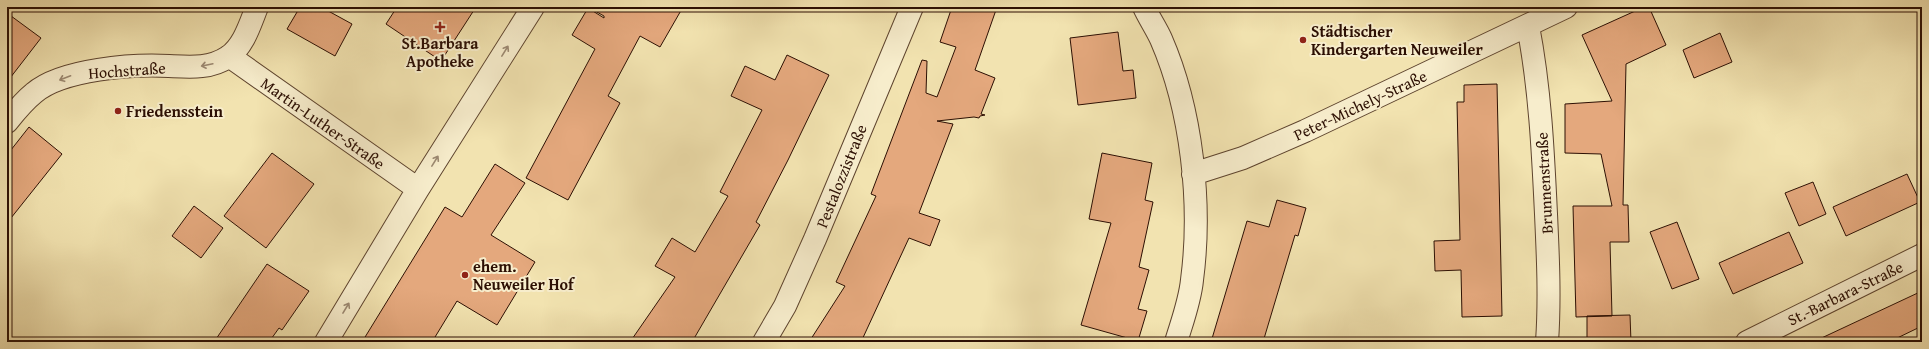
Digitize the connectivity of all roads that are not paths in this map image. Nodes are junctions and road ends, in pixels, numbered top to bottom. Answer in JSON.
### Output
{"nodes":[{"id":1,"x":257,"y":7,"type":"edge"},
{"id":2,"x":533,"y":7,"type":"edge"},
{"id":3,"x":912,"y":7,"type":"edge"},
{"id":4,"x":1144,"y":7,"type":"edge"},
{"id":5,"x":1566,"y":7,"type":"edge"},
{"id":6,"x":1528,"y":26,"type":"junction"},
{"id":7,"x":229,"y":56,"type":"junction"},
{"id":8,"x":7,"y":122,"type":"edge"},
{"id":9,"x":1193,"y":174,"type":"junction"},
{"id":10,"x":418,"y":189,"type":"junction"},
{"id":11,"x":1922,"y":255,"type":"edge"},
{"id":12,"x":326,"y":342,"type":"edge"},
{"id":13,"x":764,"y":342,"type":"edge"},
{"id":14,"x":1176,"y":342,"type":"edge"},
{"id":15,"x":1548,"y":342,"type":"edge"},
{"id":16,"x":1747,"y":342,"type":"edge"}],
"edges":[{"from":1,"to":7,"type":"street","name":"Hochstraße"},
{"from":10,"to":2,"type":"street","one_way":true},
{"from":3,"to":13,"type":"street","name":"Pestalozzistraße"},
{"from":4,"to":9,"type":"street"},
{"from":5,"to":6,"type":"street","name":"Peter-Michely-Straße"},
{"from":6,"to":9,"type":"street","name":"Peter-Michely-Straße"},
{"from":6,"to":15,"type":"street","name":"Brunnenstraße"},
{"from":7,"to":8,"type":"street","name":"Hochstraße","one_way":true},
{"from":7,"to":10,"type":"street","name":"Martin-Luther-Straße"},
{"from":9,"to":14,"type":"street"},
{"from":12,"to":10,"type":"street","one_way":true},
{"from":11,"to":16,"type":"street","name":"St.-Barbara-Straße"}]}
